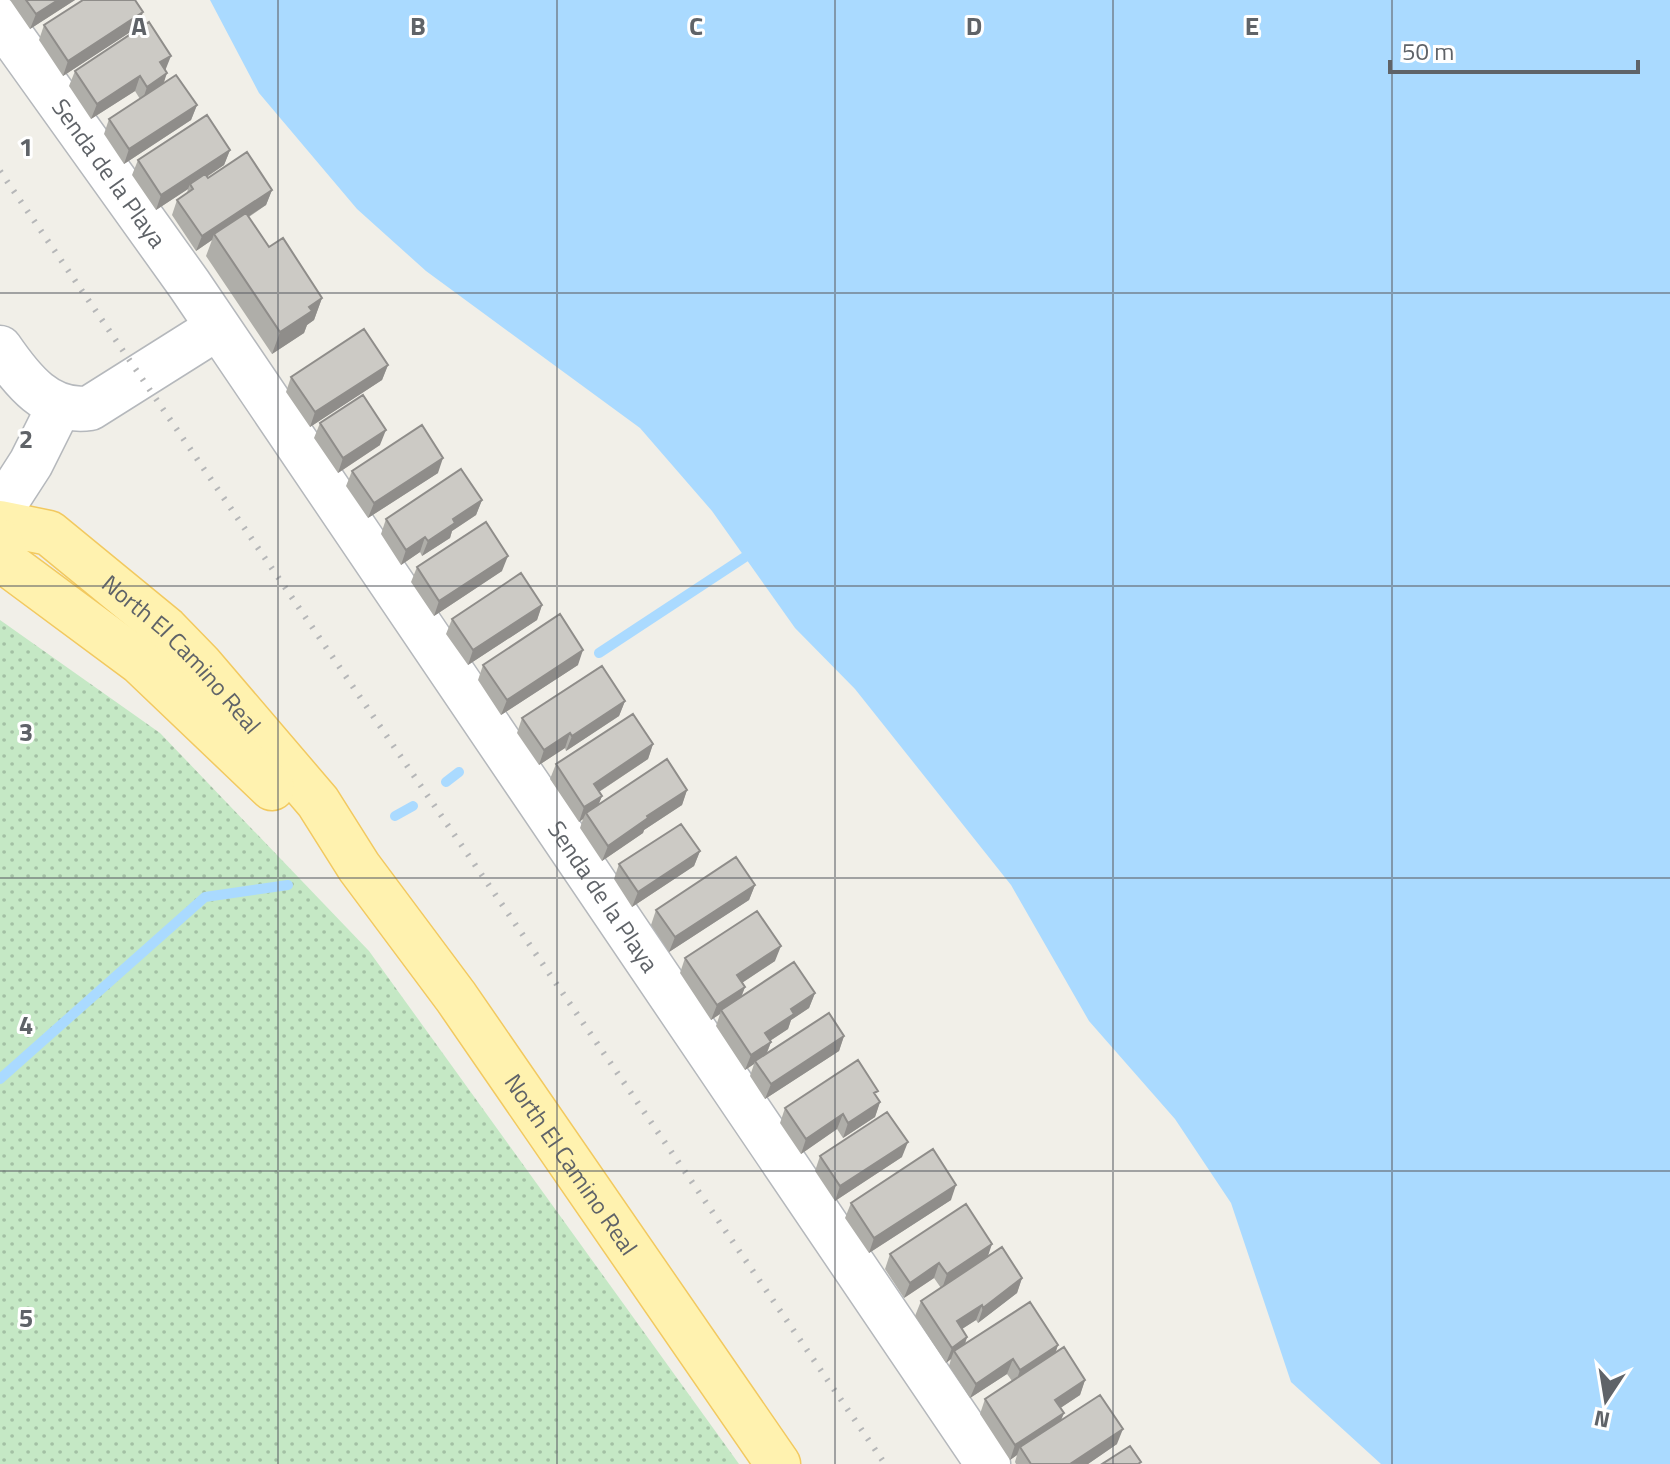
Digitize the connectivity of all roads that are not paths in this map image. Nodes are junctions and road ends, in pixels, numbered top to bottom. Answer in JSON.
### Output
{"nodes":[{"id":1,"x":0,"y":20,"type":"edge"},
{"id":2,"x":217,"y":328,"type":"junction"},
{"id":3,"x":0,"y":348,"type":"edge"},
{"id":4,"x":59,"y":407,"type":"junction"},
{"id":5,"x":0,"y":511,"type":"edge"},
{"id":6,"x":0,"y":523,"type":"edge"},
{"id":7,"x":0,"y":541,"type":"edge"},
{"id":8,"x":359,"y":867,"type":"junction"},
{"id":9,"x":778,"y":1464,"type":"edge"},
{"id":10,"x":988,"y":1464,"type":"edge"}],
"edges":[{"from":1,"to":2,"type":"street","name":"Senda de la Playa"},
{"from":2,"to":4,"type":"street"},
{"from":2,"to":10,"type":"street","name":"Senda de la Playa"},
{"from":3,"to":4,"type":"street"},
{"from":4,"to":5,"type":"street"},
{"from":6,"to":8,"type":"main road","name":"North El Camino Real"},
{"from":7,"to":8,"type":"main road","name":"North El Camino Real"},
{"from":8,"to":9,"type":"main road","name":"North El Camino Real"}]}
